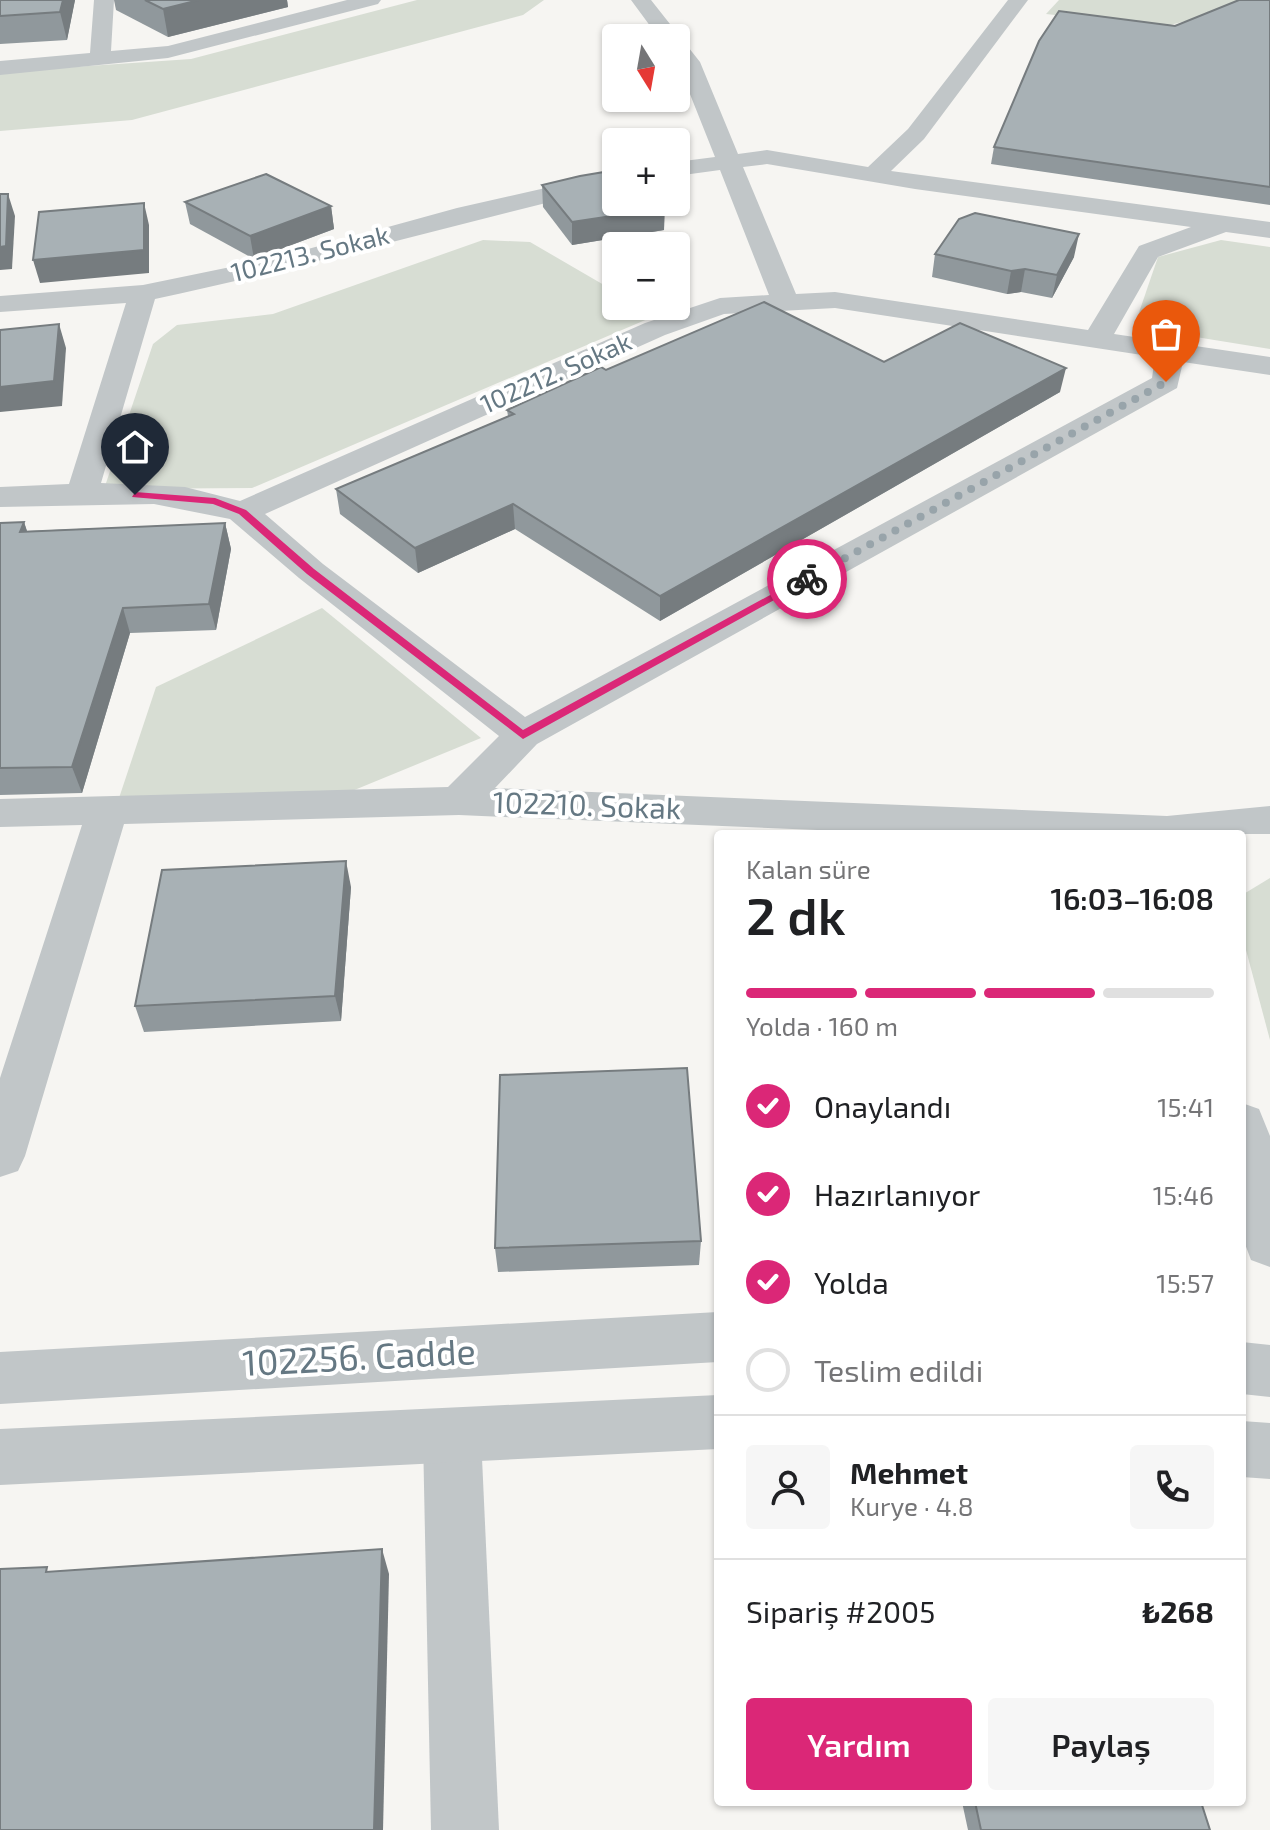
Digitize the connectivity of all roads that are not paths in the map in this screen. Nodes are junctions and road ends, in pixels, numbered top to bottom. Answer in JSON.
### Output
{"nodes":[{"id":1,"x":104,"y":0,"type":"edge"},
{"id":2,"x":371,"y":0,"type":"edge"},
{"id":3,"x":641,"y":0,"type":"edge"},
{"id":4,"x":1018,"y":0,"type":"edge"},
{"id":5,"x":659,"y":24,"type":"edge"},
{"id":6,"x":100,"y":58,"type":"junction"},
{"id":7,"x":690,"y":65,"type":"edge"},
{"id":8,"x":0,"y":68,"type":"edge"},
{"id":9,"x":725,"y":160,"type":"junction"},
{"id":10,"x":690,"y":166,"type":"edge"},
{"id":11,"x":874,"y":174,"type":"junction"},
{"id":12,"x":602,"y":182,"type":"edge"},
{"id":13,"x":1223,"y":224,"type":"junction"},
{"id":14,"x":1269,"y":225,"type":"edge"},
{"id":15,"x":143,"y":293,"type":"junction"},
{"id":16,"x":785,"y":301,"type":"junction"},
{"id":17,"x":0,"y":304,"type":"edge"},
{"id":18,"x":1098,"y":337,"type":"junction"},
{"id":19,"x":1170,"y":351,"type":"junction"},
{"id":20,"x":1270,"y":366,"type":"edge"},
{"id":21,"x":82,"y":493,"type":"junction"},
{"id":22,"x":0,"y":497,"type":"edge"},
{"id":23,"x":242,"y":512,"type":"junction"},
{"id":24,"x":523,"y":735,"type":"junction"},
{"id":25,"x":459,"y":801,"type":"junction"},
{"id":26,"x":108,"y":809,"type":"junction"},
{"id":27,"x":0,"y":813,"type":"edge"},
{"id":28,"x":1270,"y":820,"type":"edge"},
{"id":29,"x":1122,"y":830,"type":"edge"},
{"id":30,"x":1185,"y":830,"type":"edge"},
{"id":31,"x":1246,"y":1140,"type":"edge"},
{"id":32,"x":0,"y":1156,"type":"edge"},
{"id":33,"x":1270,"y":1244,"type":"edge"},
{"id":34,"x":714,"y":1337,"type":"edge"},
{"id":35,"x":1246,"y":1368,"type":"edge"},
{"id":36,"x":1270,"y":1371,"type":"edge"},
{"id":37,"x":0,"y":1378,"type":"edge"},
{"id":38,"x":714,"y":1422,"type":"edge"},
{"id":39,"x":452,"y":1436,"type":"junction"},
{"id":40,"x":1246,"y":1449,"type":"edge"},
{"id":41,"x":1270,"y":1451,"type":"edge"},
{"id":42,"x":0,"y":1457,"type":"edge"},
{"id":43,"x":465,"y":1830,"type":"edge"}],
"edges":[{"from":1,"to":6,"type":"street"},
{"from":2,"to":6,"type":"street"},
{"from":3,"to":5,"type":"street"},
{"from":4,"to":11,"type":"street"},
{"from":6,"to":8,"type":"street"},
{"from":7,"to":9,"type":"street"},
{"from":9,"to":10,"type":"street"},
{"from":9,"to":11,"type":"street"},
{"from":9,"to":16,"type":"street"},
{"from":11,"to":13,"type":"street"},
{"from":12,"to":15,"type":"street","name":"102213. Sokak"},
{"from":13,"to":14,"type":"street"},
{"from":13,"to":18,"type":"street"},
{"from":15,"to":17,"type":"street","name":"102213. Sokak"},
{"from":15,"to":21,"type":"street"},
{"from":16,"to":18,"type":"street","name":"102212. Sokak"},
{"from":16,"to":23,"type":"street","name":"102212. Sokak"},
{"from":18,"to":19,"type":"street","name":"102212. Sokak"},
{"from":19,"to":20,"type":"street","name":"102212. Sokak"},
{"from":19,"to":24,"type":"street"},
{"from":21,"to":22,"type":"street"},
{"from":21,"to":23,"type":"street"},
{"from":23,"to":24,"type":"street"},
{"from":24,"to":25,"type":"street"},
{"from":25,"to":26,"type":"street","name":"102210. Sokak"},
{"from":25,"to":29,"type":"street","name":"102210. Sokak"},
{"from":26,"to":27,"type":"street","name":"102210. Sokak"},
{"from":26,"to":32,"type":"street"},
{"from":28,"to":30,"type":"street","name":"102210. Sokak"},
{"from":31,"to":33,"type":"street"},
{"from":34,"to":37,"type":"street","name":"102256. Cadde"},
{"from":35,"to":36,"type":"street"},
{"from":38,"to":39,"type":"street"},
{"from":39,"to":42,"type":"street"},
{"from":39,"to":43,"type":"street"},
{"from":40,"to":41,"type":"street"}]}
